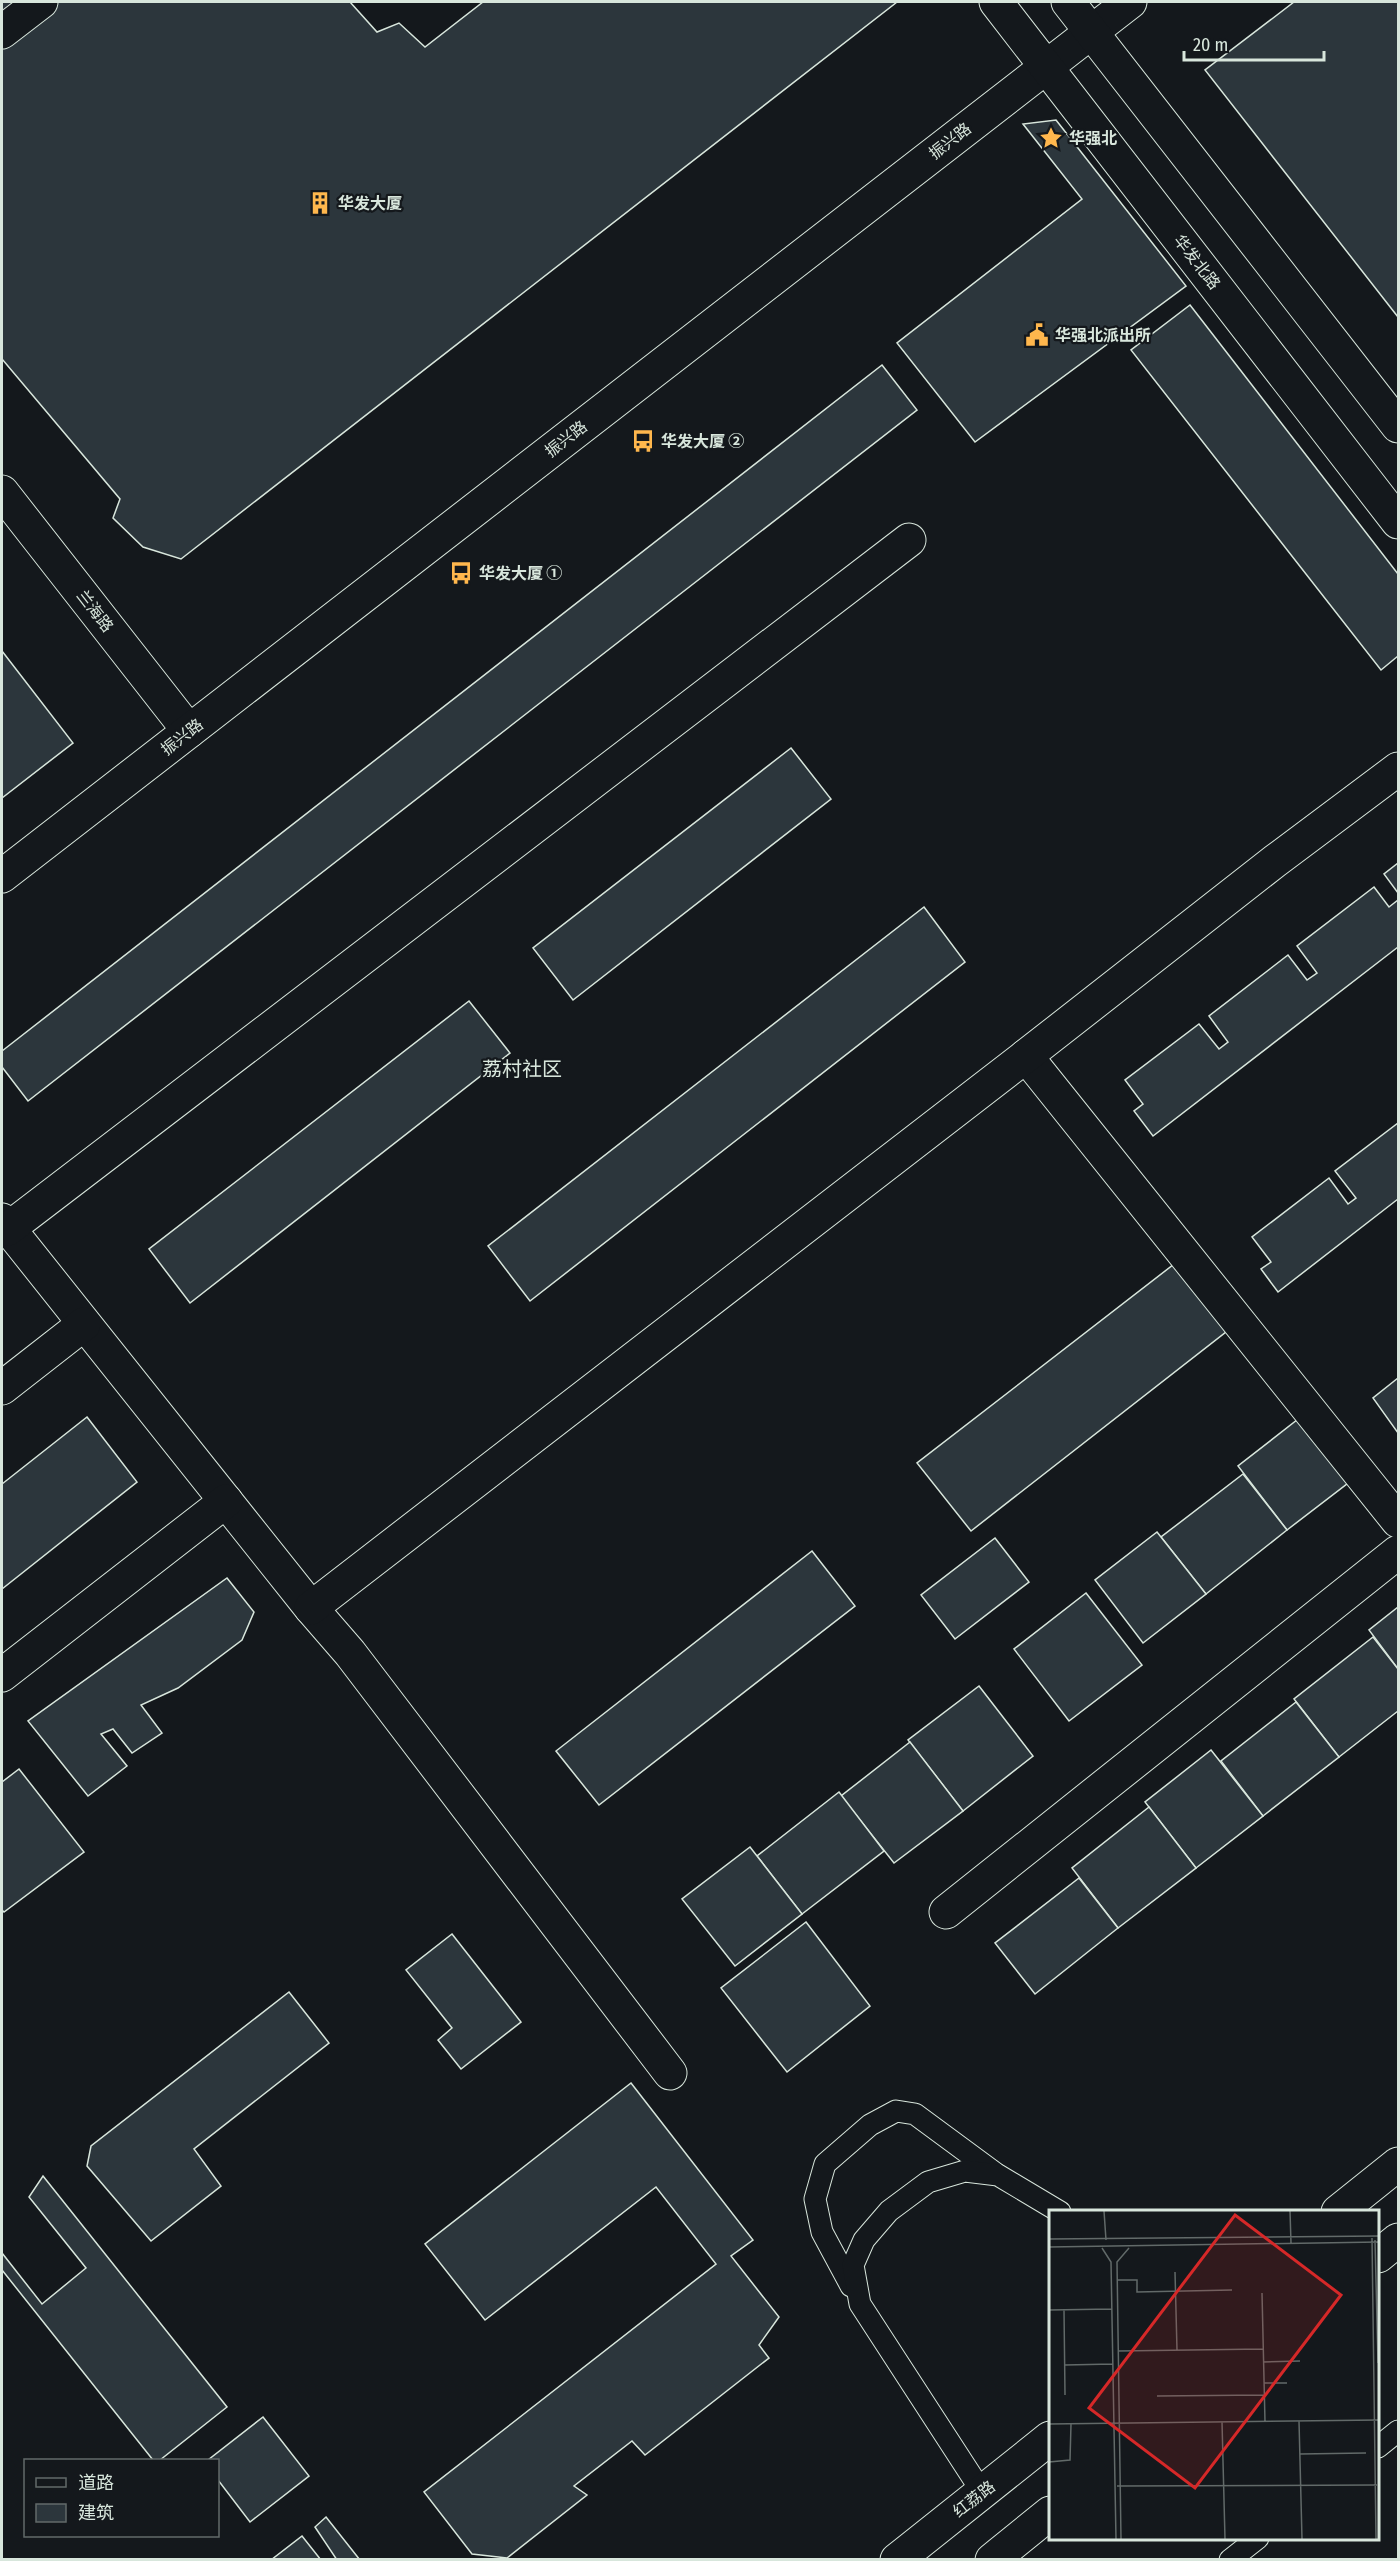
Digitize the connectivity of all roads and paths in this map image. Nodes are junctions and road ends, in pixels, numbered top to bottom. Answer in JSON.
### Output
{"nodes":[{"id":1,"x":41,"y":2,"type":"edge"},
{"id":2,"x":996,"y":2,"type":"edge"},
{"id":3,"x":1068,"y":2,"type":"edge"},
{"id":4,"x":1130,"y":2,"type":"edge"},
{"id":5,"x":2,"y":32,"type":"edge"},
{"id":6,"x":1092,"y":32,"type":"junction"},
{"id":7,"x":1046,"y":67,"type":"junction"},
{"id":8,"x":1398,"y":426,"type":"edge"},
{"id":9,"x":2,"y":492,"type":"edge"},
{"id":10,"x":1398,"y":522,"type":"edge"},
{"id":11,"x":909,"y":540,"type":"dead end"},
{"id":12,"x":189,"y":731,"type":"junction"},
{"id":13,"x":1398,"y":769,"type":"edge"},
{"id":14,"x":2,"y":876,"type":"edge"},
{"id":15,"x":1026,"y":1056,"type":"junction"},
{"id":16,"x":5,"y":1224,"type":"edge"},
{"id":17,"x":84,"y":1324,"type":"junction"},
{"id":18,"x":2,"y":1388,"type":"edge"},
{"id":19,"x":226,"y":1501,"type":"junction"},
{"id":20,"x":1398,"y":1521,"type":"edge"},
{"id":21,"x":1398,"y":1552,"type":"edge"},
{"id":22,"x":311,"y":1608,"type":"junction"},
{"id":23,"x":2,"y":1675,"type":"edge"},
{"id":24,"x":946,"y":1912,"type":"dead end"},
{"id":25,"x":670,"y":2073,"type":"dead end"},
{"id":26,"x":1398,"y":2164,"type":"edge"},
{"id":27,"x":998,"y":2175,"type":"junction"},
{"id":28,"x":1058,"y":2210,"type":"edge"},
{"id":29,"x":1339,"y":2210,"type":"edge"},
{"id":30,"x":1398,"y":2240,"type":"edge"},
{"id":31,"x":1379,"y":2254,"type":"edge"},
{"id":32,"x":860,"y":2304,"type":"junction"},
{"id":33,"x":1398,"y":2431,"type":"edge"},
{"id":34,"x":1049,"y":2439,"type":"edge"},
{"id":35,"x":1379,"y":2445,"type":"edge"},
{"id":36,"x":982,"y":2492,"type":"junction"},
{"id":37,"x":1049,"y":2514,"type":"edge"},
{"id":38,"x":1255,"y":2540,"type":"edge"},
{"id":39,"x":897,"y":2559,"type":"edge"},
{"id":40,"x":992,"y":2559,"type":"edge"},
{"id":41,"x":1230,"y":2559,"type":"edge"}],
"edges":[{"from":1,"to":5,"type":"street"},
{"from":2,"to":7,"type":"street","name":"华发北路"},
{"from":3,"to":6,"type":"street"},
{"from":4,"to":6,"type":"street","name":"振兴路"},
{"from":6,"to":7,"type":"street","name":"振兴路"},
{"from":6,"to":8,"type":"street"},
{"from":7,"to":10,"type":"street","name":"华发北路"},
{"from":7,"to":12,"type":"street","name":"振兴路"},
{"from":9,"to":12,"type":"street","name":"兰海路"},
{"from":11,"to":16,"type":"street"},
{"from":12,"to":14,"type":"street","name":"振兴路"},
{"from":13,"to":15,"type":"street"},
{"from":15,"to":20,"type":"street"},
{"from":15,"to":22,"type":"street"},
{"from":16,"to":17,"type":"street"},
{"from":17,"to":18,"type":"street"},
{"from":17,"to":19,"type":"street"},
{"from":19,"to":22,"type":"street"},
{"from":19,"to":23,"type":"street"},
{"from":21,"to":24,"type":"street"},
{"from":22,"to":25,"type":"street"},
{"from":26,"to":29,"type":"street"},
{"from":27,"to":28,"type":"lane"},
{"from":27,"to":32,"type":"lane"},
{"from":27,"to":32,"type":"lane"},
{"from":30,"to":31,"type":"street"},
{"from":32,"to":36,"type":"lane"},
{"from":33,"to":35,"type":"lane"},
{"from":34,"to":36,"type":"street","name":"红荔路"},
{"from":36,"to":39,"type":"street","name":"红荔路"},
{"from":37,"to":40,"type":"street"},
{"from":38,"to":41,"type":"lane"}]}
